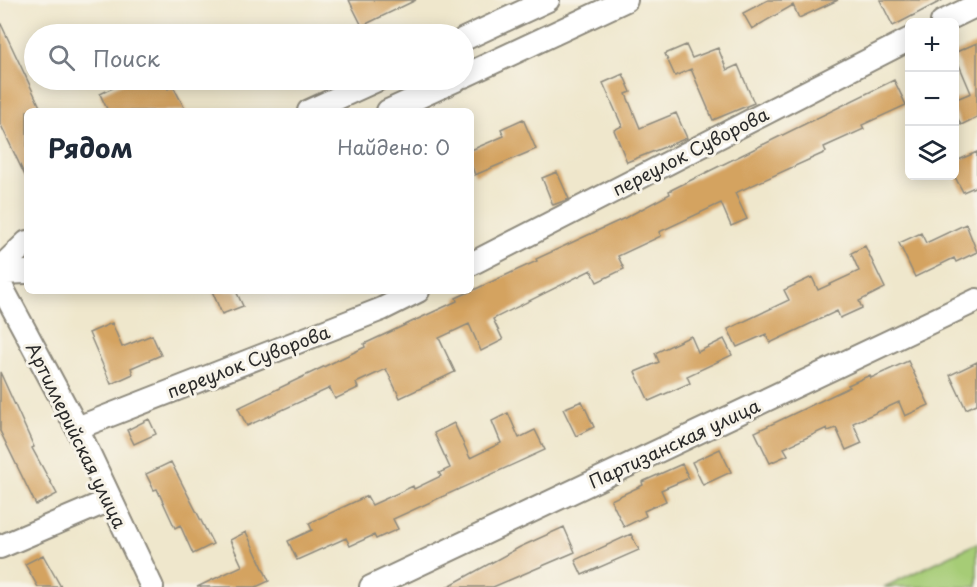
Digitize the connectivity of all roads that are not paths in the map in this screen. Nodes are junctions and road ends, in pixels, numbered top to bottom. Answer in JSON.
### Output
{"nodes":[{"id":1,"x":548,"y":0,"type":"edge"},
{"id":2,"x":626,"y":0,"type":"edge"},
{"id":3,"x":977,"y":4,"type":"edge"},
{"id":4,"x":950,"y":18,"type":"edge"},
{"id":5,"x":474,"y":34,"type":"edge"},
{"id":6,"x":905,"y":41,"type":"edge"},
{"id":7,"x":474,"y":71,"type":"edge"},
{"id":8,"x":355,"y":90,"type":"edge"},
{"id":9,"x":434,"y":90,"type":"edge"},
{"id":10,"x":316,"y":108,"type":"edge"},
{"id":11,"x":395,"y":108,"type":"edge"},
{"id":12,"x":24,"y":245,"type":"edge"},
{"id":13,"x":474,"y":262,"type":"edge"},
{"id":14,"x":0,"y":268,"type":"edge"},
{"id":15,"x":24,"y":272,"type":"edge"},
{"id":16,"x":0,"y":273,"type":"edge"},
{"id":17,"x":0,"y":285,"type":"edge"},
{"id":18,"x":412,"y":294,"type":"edge"},
{"id":19,"x":977,"y":300,"type":"edge"},
{"id":20,"x":77,"y":428,"type":"junction"},
{"id":21,"x":110,"y":500,"type":"junction"},
{"id":22,"x":0,"y":547,"type":"edge"},
{"id":23,"x":152,"y":587,"type":"edge"},
{"id":24,"x":371,"y":587,"type":"edge"}],
"edges":[{"from":1,"to":5,"type":"street"},
{"from":2,"to":7,"type":"street"},
{"from":3,"to":4,"type":"street"},
{"from":6,"to":13,"type":"street","name":"переулок Суворова"},
{"from":8,"to":10,"type":"street"},
{"from":9,"to":11,"type":"street"},
{"from":12,"to":14,"type":"street"},
{"from":15,"to":16,"type":"street"},
{"from":17,"to":20,"type":"street","name":"Артиллерийская улица"},
{"from":18,"to":20,"type":"street","name":"переулок Суворова"},
{"from":19,"to":24,"type":"street","name":"Партизанская улица"},
{"from":20,"to":21,"type":"street","name":"Артиллерийская улица"},
{"from":21,"to":22,"type":"street"},
{"from":21,"to":23,"type":"street","name":"Артиллерийская улица"}]}
